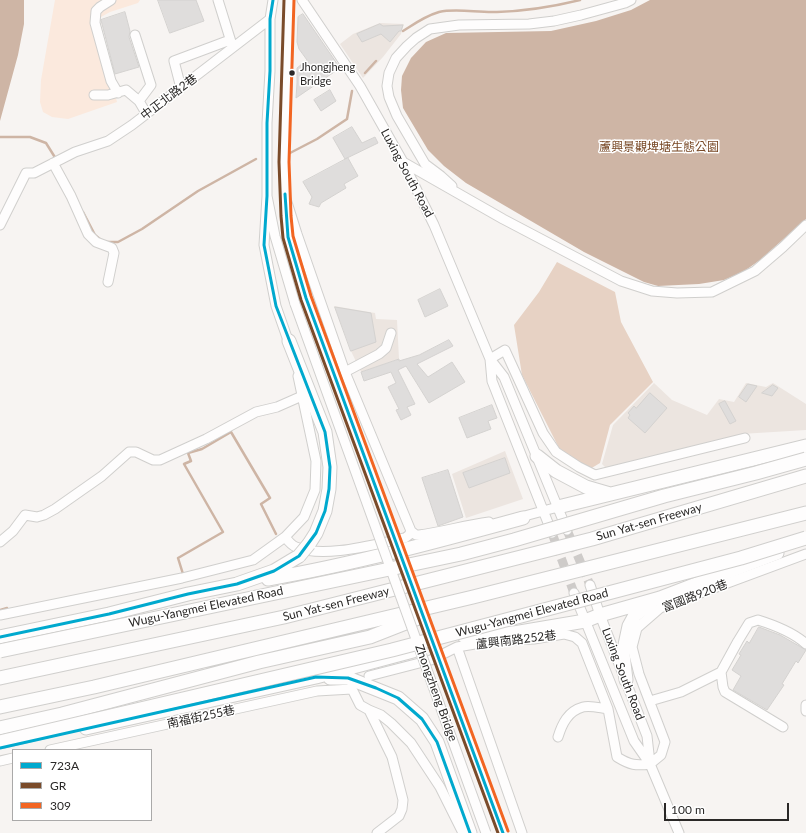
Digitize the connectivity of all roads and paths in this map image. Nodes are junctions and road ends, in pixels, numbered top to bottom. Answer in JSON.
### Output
{"nodes":[{"id":1,"x":111,"y":0,"type":"edge"},
{"id":2,"x":218,"y":0,"type":"edge"},
{"id":3,"x":273,"y":0,"type":"edge"},
{"id":4,"x":289,"y":0,"type":"edge"},
{"id":5,"x":302,"y":0,"type":"edge"},
{"id":6,"x":631,"y":0,"type":"edge"},
{"id":7,"x":270,"y":19,"type":"junction"},
{"id":8,"x":135,"y":35,"type":"dead end"},
{"id":9,"x":231,"y":44,"type":"junction"},
{"id":10,"x":181,"y":88,"type":"junction"},
{"id":11,"x":118,"y":93,"type":"junction"},
{"id":12,"x":94,"y":95,"type":"dead end"},
{"id":13,"x":139,"y":101,"type":"junction"},
{"id":14,"x":146,"y":113,"type":"junction"},
{"id":15,"x":56,"y":162,"type":"junction"},
{"id":16,"x":403,"y":162,"type":"junction"},
{"id":17,"x":458,"y":193,"type":"junction"},
{"id":18,"x":267,"y":196,"type":"junction"},
{"id":19,"x":285,"y":196,"type":"junction"},
{"id":20,"x":0,"y":225,"type":"edge"},
{"id":21,"x":806,"y":225,"type":"edge"},
{"id":22,"x":108,"y":282,"type":"dead end"},
{"id":23,"x":391,"y":333,"type":"dead end"},
{"id":24,"x":289,"y":341,"type":"junction"},
{"id":25,"x":490,"y":359,"type":"junction"},
{"id":26,"x":345,"y":372,"type":"junction"},
{"id":27,"x":302,"y":396,"type":"junction"},
{"id":28,"x":745,"y":438,"type":"dead end"},
{"id":29,"x":806,"y":446,"type":"edge"},
{"id":30,"x":537,"y":456,"type":"junction"},
{"id":31,"x":806,"y":459,"type":"edge"},
{"id":32,"x":806,"y":476,"type":"edge"},
{"id":33,"x":611,"y":494,"type":"junction"},
{"id":34,"x":558,"y":507,"type":"junction"},
{"id":35,"x":544,"y":512,"type":"junction"},
{"id":36,"x":806,"y":513,"type":"edge"},
{"id":37,"x":523,"y":518,"type":"junction"},
{"id":38,"x":567,"y":530,"type":"tunnel mouth"},
{"id":39,"x":411,"y":531,"type":"junction"},
{"id":40,"x":552,"y":533,"type":"tunnel mouth"},
{"id":41,"x":285,"y":537,"type":"junction"},
{"id":42,"x":806,"y":538,"type":"edge"},
{"id":43,"x":0,"y":542,"type":"edge"},
{"id":44,"x":806,"y":543,"type":"edge"},
{"id":45,"x":806,"y":554,"type":"edge"},
{"id":46,"x":237,"y":584,"type":"junction"},
{"id":47,"x":590,"y":585,"type":"tunnel mouth"},
{"id":48,"x":574,"y":592,"type":"tunnel mouth"},
{"id":49,"x":473,"y":597,"type":"junction"},
{"id":50,"x":660,"y":598,"type":"junction"},
{"id":51,"x":0,"y":615,"type":"edge"},
{"id":52,"x":600,"y":615,"type":"junction"},
{"id":53,"x":585,"y":621,"type":"junction"},
{"id":54,"x":0,"y":637,"type":"edge"},
{"id":55,"x":805,"y":640,"type":"edge"},
{"id":56,"x":457,"y":648,"type":"junction"},
{"id":57,"x":0,"y":651,"type":"edge"},
{"id":58,"x":721,"y":672,"type":"junction"},
{"id":59,"x":369,"y":676,"type":"dead end"},
{"id":60,"x":316,"y":677,"type":"junction"},
{"id":61,"x":0,"y":678,"type":"edge"},
{"id":62,"x":626,"y":680,"type":"junction"},
{"id":63,"x":650,"y":701,"type":"junction"},
{"id":64,"x":806,"y":705,"type":"edge"},
{"id":65,"x":0,"y":707,"type":"edge"},
{"id":66,"x":608,"y":709,"type":"junction"},
{"id":67,"x":368,"y":710,"type":"junction"},
{"id":68,"x":806,"y":711,"type":"edge"},
{"id":69,"x":783,"y":727,"type":"dead end"},
{"id":70,"x":0,"y":728,"type":"edge"},
{"id":71,"x":558,"y":737,"type":"dead end"},
{"id":72,"x":0,"y":742,"type":"edge"},
{"id":73,"x":0,"y":748,"type":"edge"},
{"id":74,"x":55,"y":749,"type":"edge"},
{"id":75,"x":12,"y":758,"type":"edge"},
{"id":76,"x":0,"y":761,"type":"edge"},
{"id":77,"x":650,"y":764,"type":"junction"},
{"id":78,"x":377,"y":833,"type":"edge"},
{"id":79,"x":463,"y":833,"type":"edge"},
{"id":80,"x":470,"y":833,"type":"edge"},
{"id":81,"x":486,"y":833,"type":"edge"},
{"id":82,"x":503,"y":833,"type":"edge"},
{"id":83,"x":522,"y":833,"type":"edge"},
{"id":84,"x":679,"y":833,"type":"edge"}],
"edges":[{"from":1,"to":11,"type":"street"},
{"from":2,"to":9,"type":"street"},
{"from":3,"to":7,"type":"street"},
{"from":4,"to":19,"type":"street"},
{"from":5,"to":16,"type":"street","name":"Luxing South Road"},
{"from":6,"to":17,"type":"street"},
{"from":7,"to":9,"type":"street","name":"中正北路2巷"},
{"from":7,"to":18,"type":"street"},
{"from":8,"to":13,"type":"street"},
{"from":9,"to":10,"type":"street","name":"中正北路2巷"},
{"from":9,"to":10,"type":"street"},
{"from":10,"to":14,"type":"street","name":"中正北路2巷"},
{"from":11,"to":12,"type":"street"},
{"from":11,"to":13,"type":"street"},
{"from":13,"to":14,"type":"street"},
{"from":14,"to":15,"type":"street","name":"中正北路2巷"},
{"from":15,"to":20,"type":"street","name":"中正北路2巷"},
{"from":15,"to":22,"type":"street"},
{"from":16,"to":17,"type":"street"},
{"from":16,"to":25,"type":"street","name":"Luxing South Road"},
{"from":17,"to":21,"type":"street"},
{"from":18,"to":24,"type":"street"},
{"from":18,"to":81,"type":"street","name":"Zhongzheng Bridge","bridge":true},
{"from":19,"to":26,"type":"street"},
{"from":19,"to":82,"type":"street","name":"Zhongzheng Bridge","bridge":true},
{"from":23,"to":26,"type":"street"},
{"from":24,"to":27,"type":"street"},
{"from":24,"to":46,"type":"highway","bridge":true},
{"from":25,"to":28,"type":"street"},
{"from":25,"to":30,"type":"street","name":"Luxing South Road"},
{"from":25,"to":35,"type":"street","name":"Luxing South Road"},
{"from":26,"to":39,"type":"street"},
{"from":27,"to":41,"type":"street"},
{"from":27,"to":43,"type":"street"},
{"from":29,"to":33,"type":"highway"},
{"from":30,"to":33,"type":"highway"},
{"from":30,"to":34,"type":"street","name":"Luxing South Road"},
{"from":31,"to":57,"type":"highway","name":"Wugu-Yangmei Elevated Road","bridge":true},
{"from":32,"to":61,"type":"highway","name":"Sun Yat-sen Freeway"},
{"from":33,"to":34,"type":"highway"},
{"from":34,"to":35,"type":"street"},
{"from":34,"to":38,"type":"street","name":"Luxing South Road"},
{"from":35,"to":37,"type":"street"},
{"from":35,"to":40,"type":"street","name":"Luxing South Road"},
{"from":36,"to":49,"type":"highway","name":"Sun Yat-sen Freeway"},
{"from":37,"to":39,"type":"street"},
{"from":37,"to":46,"type":"highway"},
{"from":39,"to":41,"type":"street"},
{"from":41,"to":51,"type":"street"},
{"from":42,"to":72,"type":"highway","name":"Wugu-Yangmei Elevated Road","bridge":true},
{"from":44,"to":50,"type":"highway"},
{"from":45,"to":63,"type":"street","name":"富國路920巷"},
{"from":46,"to":54,"type":"highway"},
{"from":47,"to":52,"type":"street","name":"Luxing South Road"},
{"from":48,"to":53,"type":"street","name":"Luxing South Road"},
{"from":49,"to":65,"type":"highway","name":"Sun Yat-sen Freeway"},
{"from":49,"to":70,"type":"highway"},
{"from":50,"to":52,"type":"highway"},
{"from":50,"to":62,"type":"highway"},
{"from":52,"to":53,"type":"highway"},
{"from":52,"to":62,"type":"street","name":"Luxing South Road"},
{"from":53,"to":60,"type":"highway"},
{"from":53,"to":77,"type":"street","name":"Luxing South Road"},
{"from":55,"to":58,"type":"street"},
{"from":56,"to":59,"type":"street","name":"蘆興南路252巷"},
{"from":56,"to":66,"type":"street","name":"蘆興南路252巷"},
{"from":56,"to":83,"type":"street"},
{"from":58,"to":63,"type":"street"},
{"from":58,"to":69,"type":"street"},
{"from":60,"to":73,"type":"highway"},
{"from":60,"to":80,"type":"highway"},
{"from":62,"to":77,"type":"street","name":"Luxing South Road"},
{"from":63,"to":77,"type":"street","name":"富國路920巷"},
{"from":64,"to":68,"type":"street"},
{"from":66,"to":71,"type":"street"},
{"from":66,"to":77,"type":"street","name":"蘆興南路252巷"},
{"from":67,"to":74,"type":"street","name":"南福街255巷"},
{"from":67,"to":78,"type":"street"},
{"from":67,"to":79,"type":"street"},
{"from":75,"to":76,"type":"street"},
{"from":77,"to":84,"type":"street","name":"Luxing South Road"}]}
